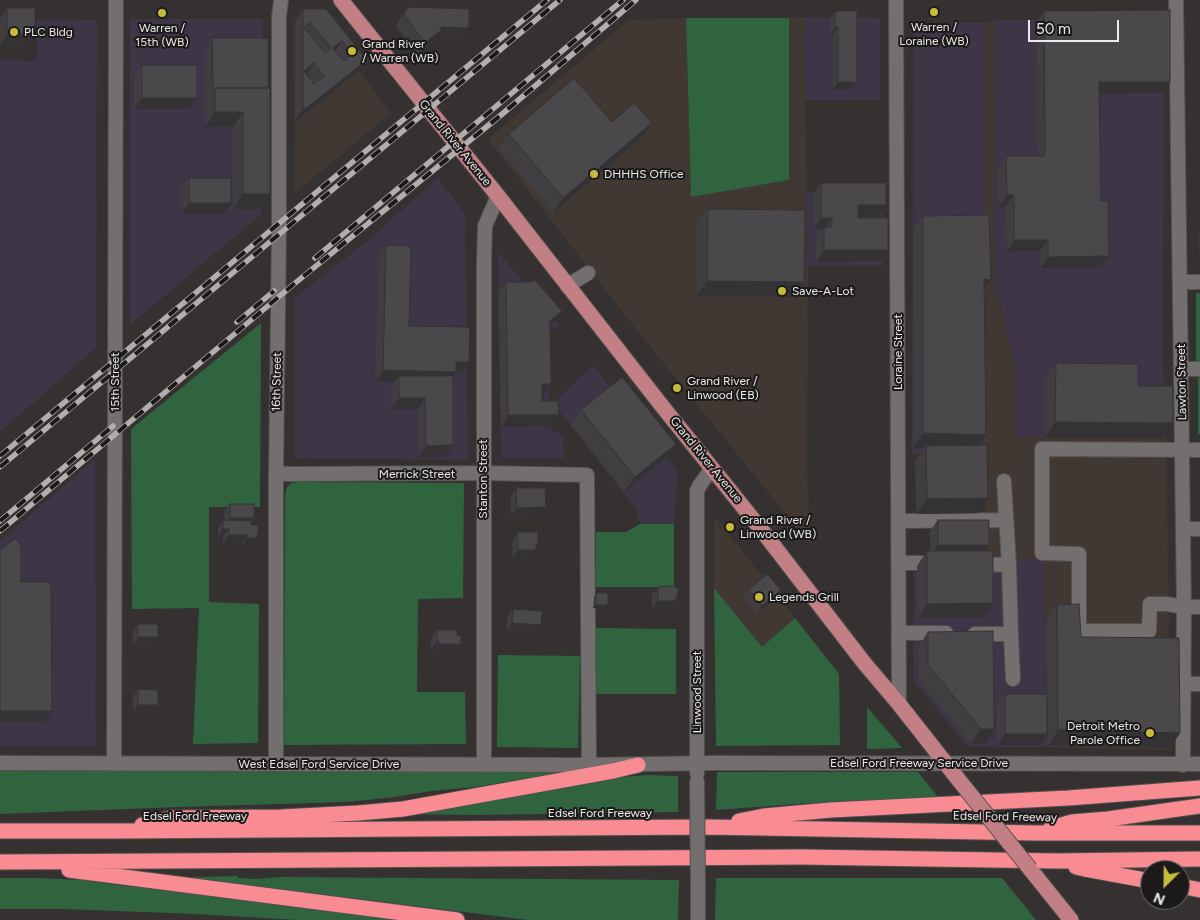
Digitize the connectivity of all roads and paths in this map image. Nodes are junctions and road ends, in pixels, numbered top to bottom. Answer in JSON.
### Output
{"nodes":[{"id":1,"x":116,"y":0,"type":"edge"},
{"id":2,"x":281,"y":0,"type":"edge"},
{"id":3,"x":341,"y":0,"type":"edge"},
{"id":4,"x":896,"y":0,"type":"edge"},
{"id":5,"x":1176,"y":0,"type":"edge"},
{"id":6,"x":498,"y":196,"type":"junction"},
{"id":7,"x":588,"y":273,"type":"dead end"},
{"id":8,"x":1181,"y":282,"type":"junction"},
{"id":9,"x":1200,"y":282,"type":"edge"},
{"id":10,"x":567,"y":286,"type":"junction"},
{"id":11,"x":1182,"y":368,"type":"junction"},
{"id":12,"x":1200,"y":369,"type":"edge"},
{"id":13,"x":1182,"y":450,"type":"junction"},
{"id":14,"x":1200,"y":450,"type":"edge"},
{"id":15,"x":712,"y":468,"type":"junction"},
{"id":16,"x":276,"y":473,"type":"junction"},
{"id":17,"x":483,"y":473,"type":"junction"},
{"id":18,"x":1004,"y":481,"type":"dead end"},
{"id":19,"x":1006,"y":520,"type":"junction"},
{"id":20,"x":899,"y":521,"type":"junction"},
{"id":21,"x":1183,"y":529,"type":"junction"},
{"id":22,"x":1200,"y":529,"type":"edge"},
{"id":23,"x":899,"y":563,"type":"junction"},
{"id":24,"x":1009,"y":564,"type":"junction"},
{"id":25,"x":1184,"y":607,"type":"junction"},
{"id":26,"x":1200,"y":607,"type":"edge"},
{"id":27,"x":899,"y":633,"type":"junction"},
{"id":28,"x":1011,"y":634,"type":"junction"},
{"id":29,"x":1013,"y":679,"type":"dead end"},
{"id":30,"x":1184,"y":684,"type":"junction"},
{"id":31,"x":1200,"y":684,"type":"edge"},
{"id":32,"x":900,"y":704,"type":"junction"},
{"id":33,"x":0,"y":763,"type":"edge"},
{"id":34,"x":276,"y":763,"type":"junction"},
{"id":35,"x":114,"y":764,"type":"junction"},
{"id":36,"x":697,"y":764,"type":"junction"},
{"id":37,"x":946,"y":764,"type":"junction"},
{"id":38,"x":1183,"y":764,"type":"junction"},
{"id":39,"x":1200,"y":764,"type":"edge"},
{"id":40,"x":484,"y":765,"type":"junction"},
{"id":41,"x":589,"y":765,"type":"junction"},
{"id":42,"x":638,"y":765,"type":"junction"},
{"id":43,"x":1200,"y":788,"type":"edge"},
{"id":44,"x":1200,"y":806,"type":"edge"},
{"id":45,"x":708,"y":827,"type":"junction"},
{"id":46,"x":0,"y":831,"type":"edge"},
{"id":47,"x":116,"y":831,"type":"junction"},
{"id":48,"x":1036,"y":833,"type":"junction"},
{"id":49,"x":1200,"y":833,"type":"edge"},
{"id":50,"x":1200,"y":859,"type":"edge"},
{"id":51,"x":1058,"y":861,"type":"junction"},
{"id":52,"x":5,"y":862,"type":"edge"},
{"id":53,"x":1140,"y":879,"type":"edge"},
{"id":54,"x":457,"y":920,"type":"edge"},
{"id":55,"x":698,"y":920,"type":"edge"},
{"id":56,"x":1071,"y":920,"type":"edge"}],
"edges":[{"from":1,"to":35,"type":"street","name":"15th Street"},
{"from":2,"to":16,"type":"street","name":"16th Street"},
{"from":3,"to":6,"type":"main road","name":"Grand River Avenue"},
{"from":4,"to":20,"type":"street","name":"Loraine Street"},
{"from":5,"to":8,"type":"street","name":"Lawton Street"},
{"from":6,"to":10,"type":"main road","name":"Grand River Avenue"},
{"from":6,"to":17,"type":"street","name":"Stanton Street"},
{"from":7,"to":10,"type":"street"},
{"from":8,"to":9,"type":"street"},
{"from":8,"to":11,"type":"street","name":"Lawton Street"},
{"from":10,"to":15,"type":"main road","name":"Grand River Avenue"},
{"from":11,"to":12,"type":"street"},
{"from":11,"to":13,"type":"street","name":"Lawton Street"},
{"from":13,"to":14,"type":"street"},
{"from":13,"to":21,"type":"street","name":"Lawton Street"},
{"from":13,"to":25,"type":"street"},
{"from":15,"to":32,"type":"main road","name":"Grand River Avenue"},
{"from":15,"to":36,"type":"street","name":"Linwood Street"},
{"from":16,"to":17,"type":"street","name":"Merrick Street"},
{"from":16,"to":34,"type":"street","name":"16th Street"},
{"from":17,"to":40,"type":"street","name":"Stanton Street"},
{"from":17,"to":41,"type":"street","name":"Merrick Street"},
{"from":18,"to":19,"type":"street"},
{"from":19,"to":20,"type":"street"},
{"from":19,"to":24,"type":"street"},
{"from":20,"to":23,"type":"street","name":"Loraine Street"},
{"from":21,"to":22,"type":"street"},
{"from":21,"to":25,"type":"street","name":"Lawton Street"},
{"from":23,"to":24,"type":"street"},
{"from":23,"to":27,"type":"street","name":"Loraine Street"},
{"from":24,"to":28,"type":"street"},
{"from":25,"to":26,"type":"street"},
{"from":25,"to":30,"type":"street","name":"Lawton Street"},
{"from":27,"to":28,"type":"street"},
{"from":27,"to":32,"type":"street","name":"Loraine Street"},
{"from":28,"to":29,"type":"street"},
{"from":30,"to":31,"type":"street"},
{"from":30,"to":38,"type":"street","name":"Lawton Street"},
{"from":32,"to":37,"type":"main road","name":"Grand River Avenue"},
{"from":33,"to":35,"type":"street","name":"West Edsel Ford Service Drive"},
{"from":34,"to":35,"type":"street","name":"West Edsel Ford Service Drive"},
{"from":34,"to":40,"type":"street","name":"West Edsel Ford Service Drive"},
{"from":36,"to":37,"type":"street","name":"Edsel Ford Freeway Service Drive"},
{"from":36,"to":42,"type":"street","name":"Edsel Ford Freeway Service Drive"},
{"from":36,"to":55,"type":"street","name":"Linwood Street","bridge":true},
{"from":37,"to":38,"type":"street","name":"Edsel Ford Freeway Service Drive"},
{"from":37,"to":56,"type":"main road","name":"Grand River Avenue","bridge":true},
{"from":38,"to":39,"type":"street","name":"Edsel Ford Freeway Service Drive"},
{"from":40,"to":41,"type":"street","name":"West Edsel Ford Service Drive"},
{"from":41,"to":42,"type":"street","name":"West Edsel Ford Service Drive"},
{"from":42,"to":47,"type":"highway"},
{"from":43,"to":45,"type":"highway"},
{"from":44,"to":48,"type":"highway"},
{"from":45,"to":47,"type":"highway","name":"Edsel Ford Freeway"},
{"from":45,"to":48,"type":"highway","name":"Edsel Ford Freeway"},
{"from":46,"to":47,"type":"highway","name":"Edsel Ford Freeway"},
{"from":48,"to":49,"type":"highway","name":"Edsel Ford Freeway"},
{"from":50,"to":51,"type":"highway"},
{"from":51,"to":52,"type":"highway"},
{"from":51,"to":53,"type":"highway"},
{"from":52,"to":54,"type":"highway"}]}
